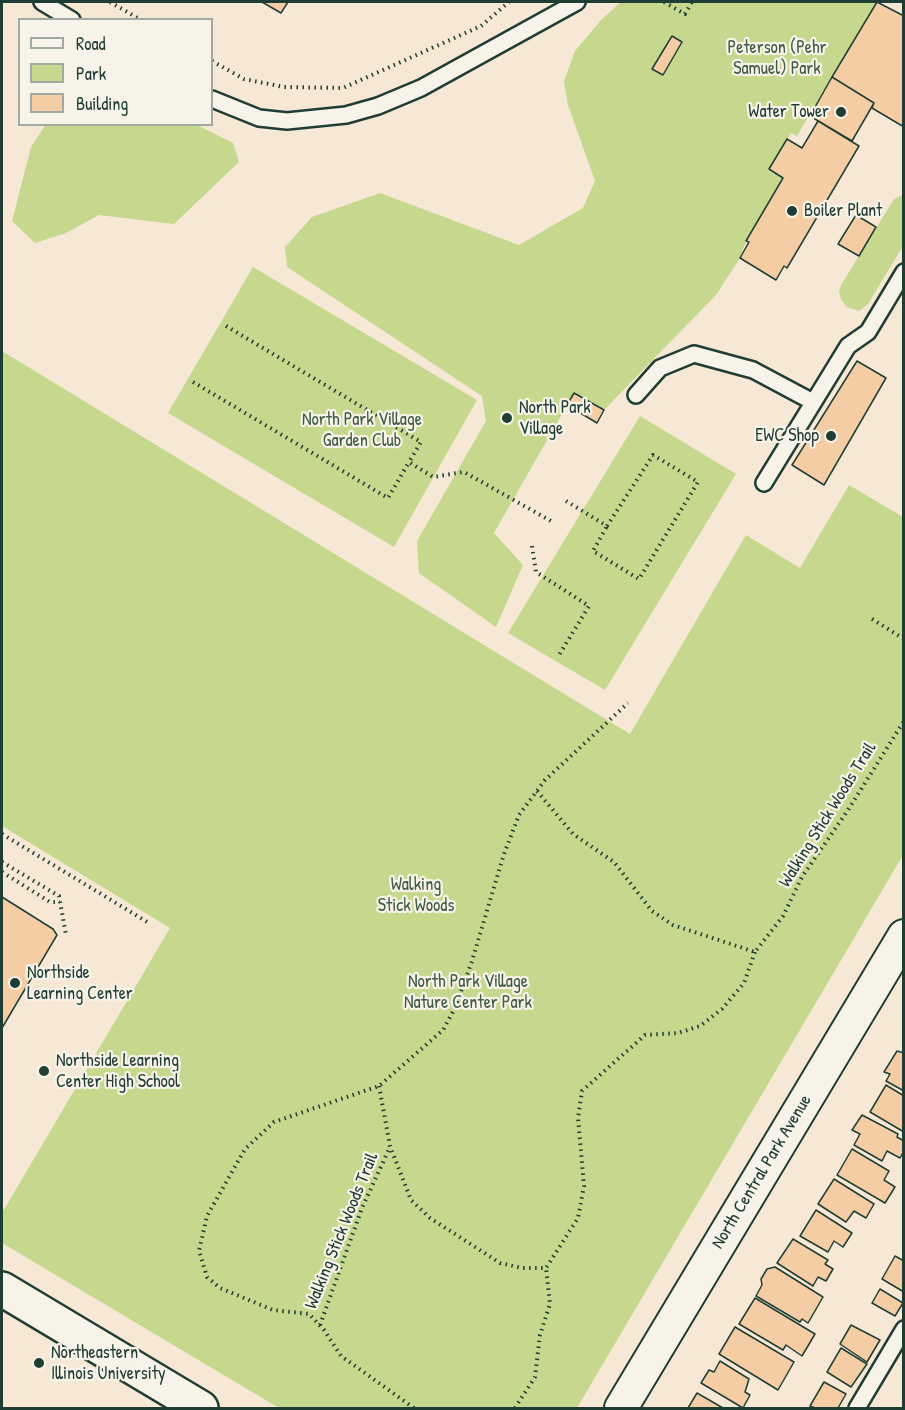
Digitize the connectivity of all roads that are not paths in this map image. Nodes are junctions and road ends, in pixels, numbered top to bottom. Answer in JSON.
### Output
{"nodes":[{"id":1,"x":42,"y":2,"type":"edge"},
{"id":2,"x":577,"y":2,"type":"edge"},
{"id":3,"x":69,"y":18,"type":"edge"},
{"id":4,"x":213,"y":99,"type":"edge"},
{"id":5,"x":903,"y":272,"type":"edge"},
{"id":6,"x":636,"y":395,"type":"dead end"},
{"id":7,"x":813,"y":402,"type":"junction"},
{"id":8,"x":764,"y":483,"type":"dead end"},
{"id":9,"x":903,"y":936,"type":"edge"},
{"id":10,"x":2,"y":1289,"type":"edge"},
{"id":11,"x":903,"y":1329,"type":"edge"},
{"id":12,"x":201,"y":1408,"type":"edge"},
{"id":13,"x":621,"y":1408,"type":"edge"},
{"id":14,"x":857,"y":1408,"type":"edge"}],
"edges":[{"from":1,"to":3,"type":"lane"},
{"from":2,"to":4,"type":"lane"},
{"from":5,"to":7,"type":"lane"},
{"from":6,"to":7,"type":"lane"},
{"from":7,"to":8,"type":"lane"},
{"from":9,"to":13,"type":"street","name":"North Central Park Avenue"},
{"from":10,"to":12,"type":"street"},
{"from":11,"to":14,"type":"lane"}]}
